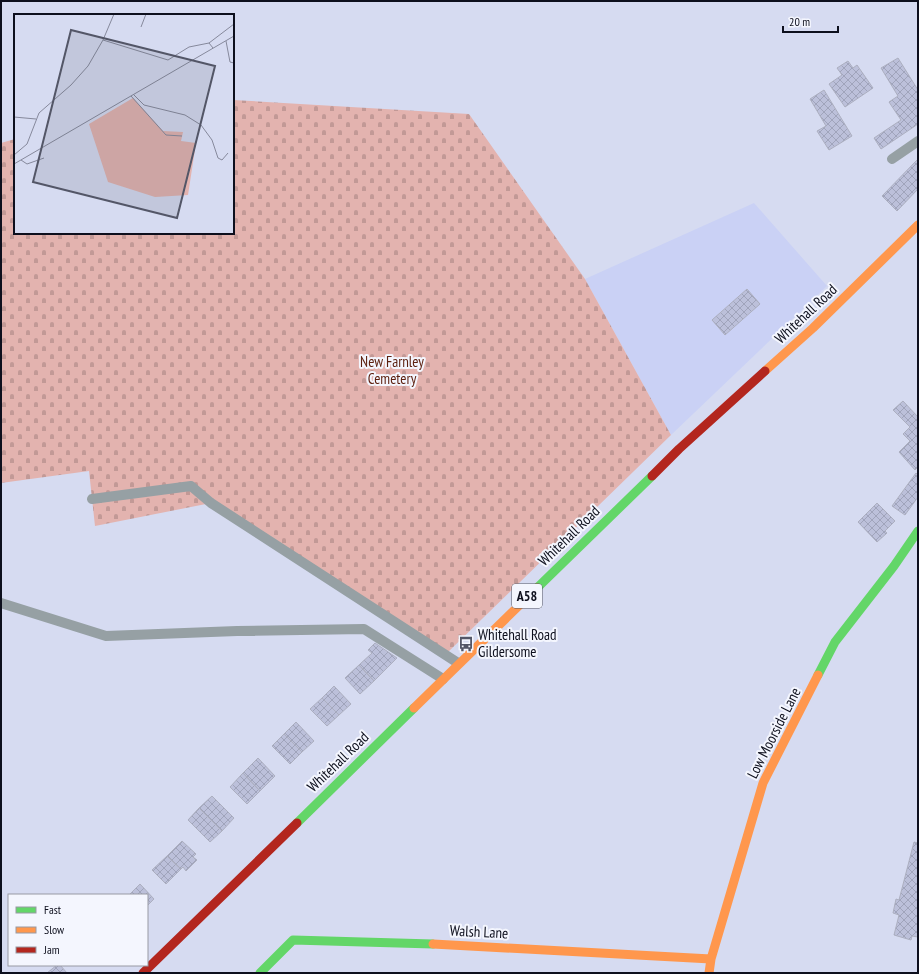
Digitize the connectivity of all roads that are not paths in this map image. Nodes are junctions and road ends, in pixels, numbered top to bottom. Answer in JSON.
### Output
{"nodes":[{"id":1,"x":918,"y":141,"type":"edge"},
{"id":2,"x":892,"y":159,"type":"dead end"},
{"id":3,"x":918,"y":225,"type":"edge"},
{"id":4,"x":92,"y":499,"type":"dead end"},
{"id":5,"x":918,"y":531,"type":"edge"},
{"id":6,"x":1,"y":603,"type":"edge"},
{"id":7,"x":458,"y":663,"type":"junction"},
{"id":8,"x":443,"y":678,"type":"junction"},
{"id":9,"x":711,"y":959,"type":"junction"},
{"id":10,"x":143,"y":973,"type":"edge"},
{"id":11,"x":260,"y":973,"type":"edge"},
{"id":12,"x":709,"y":973,"type":"edge"}],
"edges":[{"from":1,"to":2,"type":"lane"},
{"from":3,"to":7,"type":"main road","name":"Whitehall Road","number":"A58"},
{"from":4,"to":7,"type":"lane"},
{"from":5,"to":9,"type":"main road","name":"Low Moorside Lane"},
{"from":6,"to":8,"type":"lane"},
{"from":7,"to":8,"type":"main road","name":"Whitehall Road","number":"A58"},
{"from":8,"to":10,"type":"main road","name":"Whitehall Road","number":"A58"},
{"from":9,"to":11,"type":"main road","name":"Walsh Lane"},
{"from":9,"to":12,"type":"main road","name":"Low Moorside Lane"}]}
